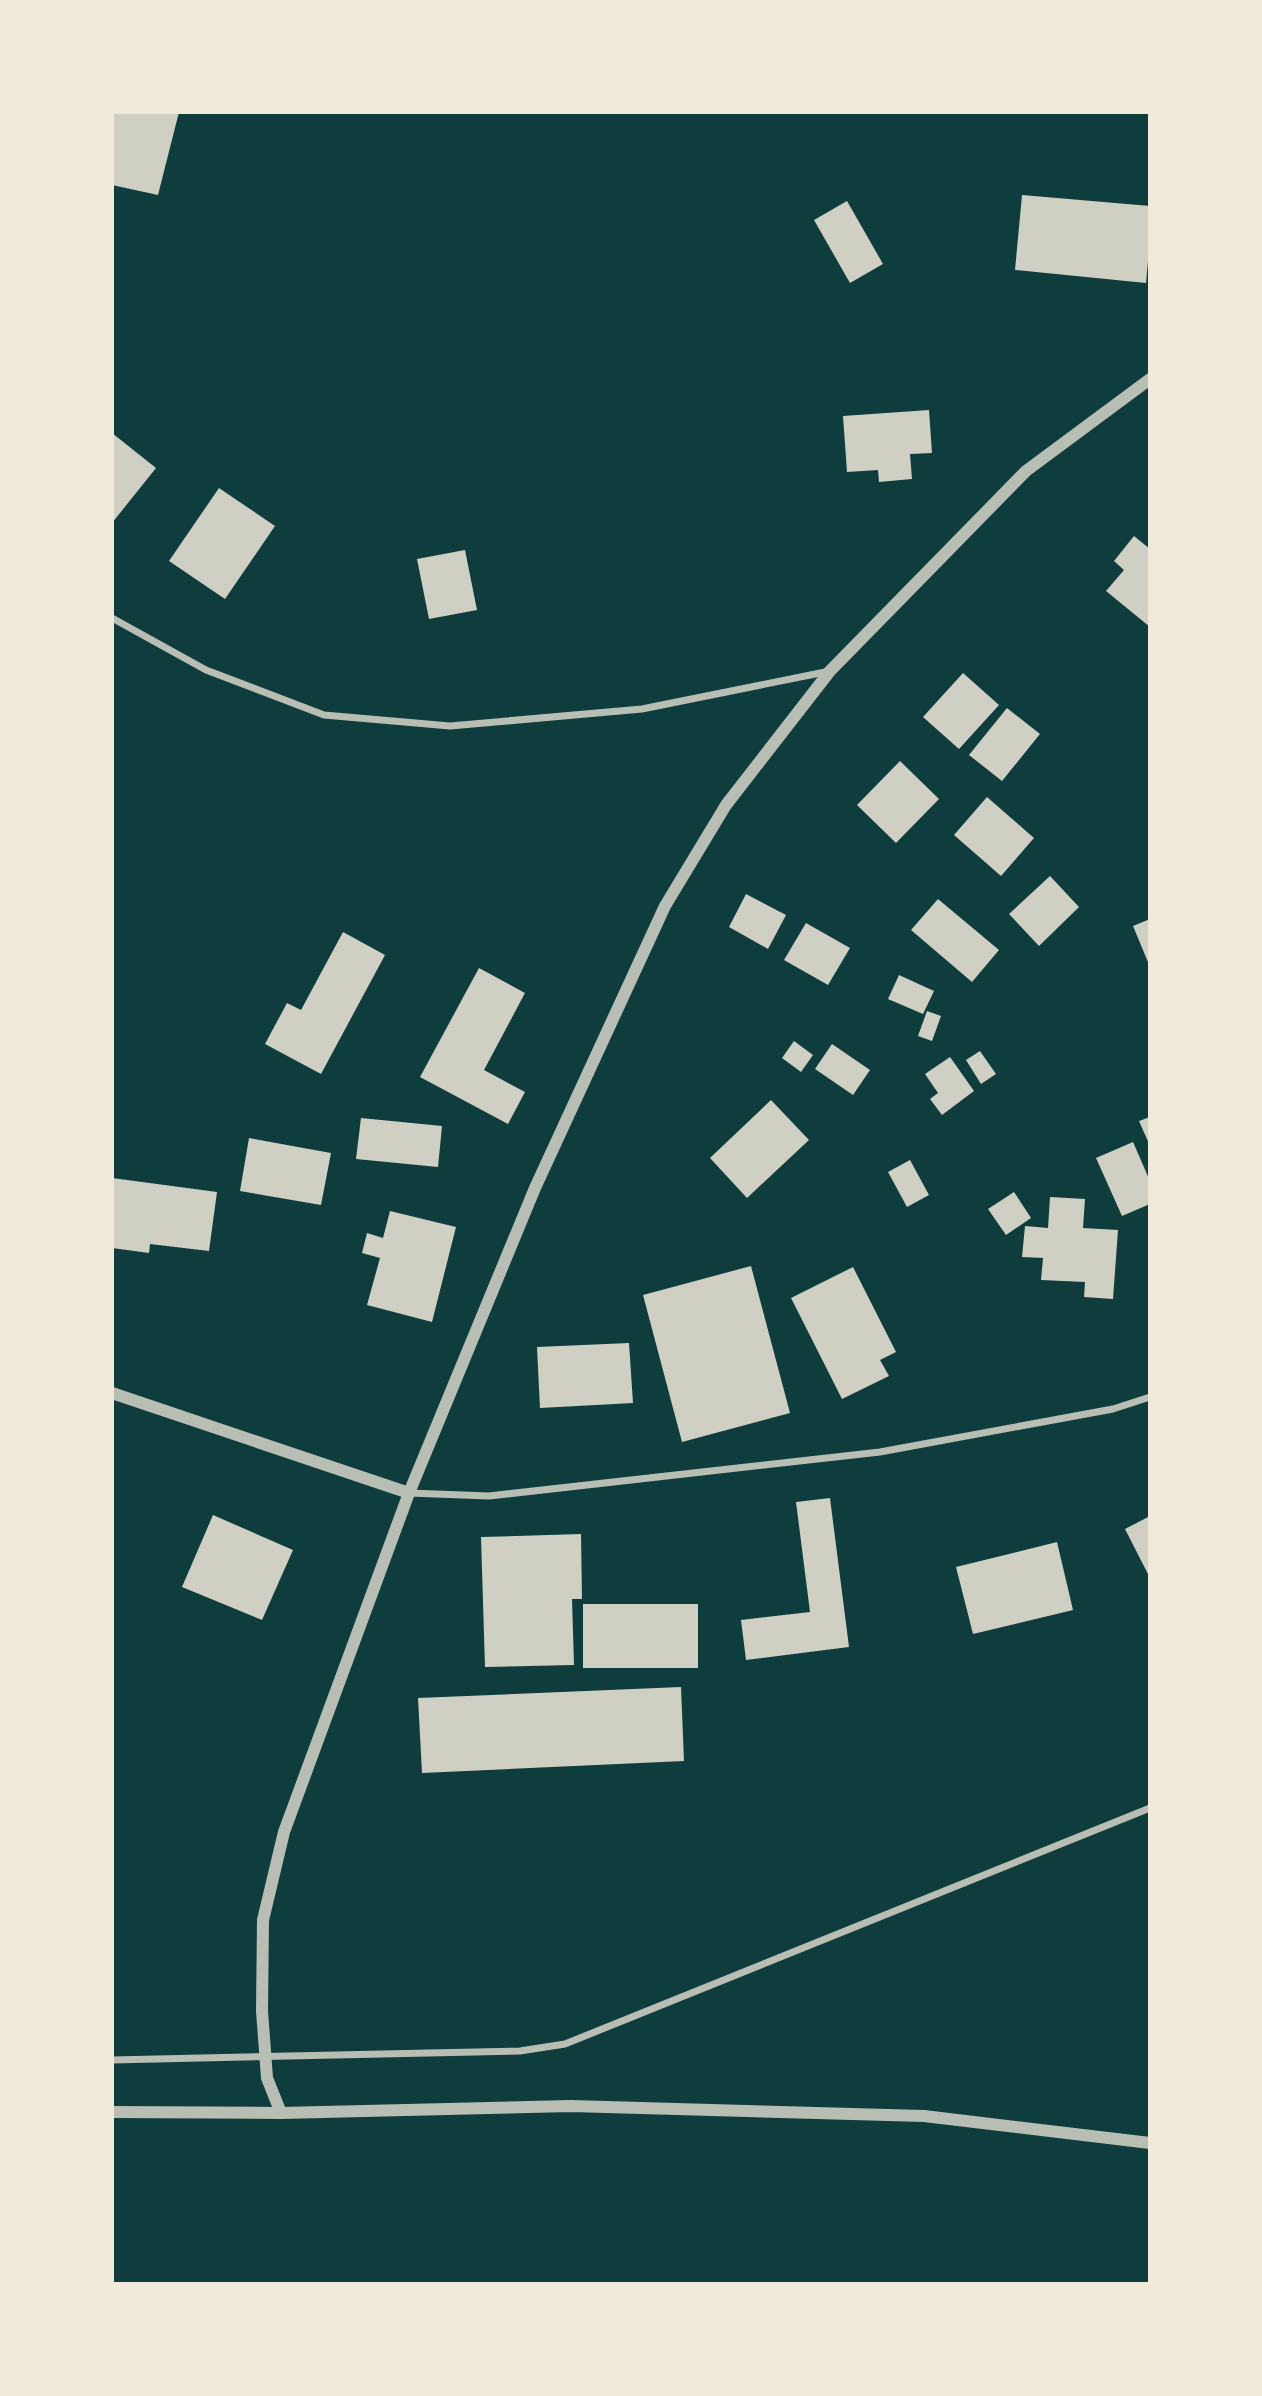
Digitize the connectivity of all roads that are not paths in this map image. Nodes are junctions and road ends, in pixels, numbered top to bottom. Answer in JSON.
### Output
{"nodes":[{"id":1,"x":1150,"y":379,"type":"edge"},
{"id":2,"x":112,"y":618,"type":"edge"},
{"id":3,"x":830,"y":671,"type":"junction"},
{"id":4,"x":112,"y":1393,"type":"edge"},
{"id":5,"x":1150,"y":1397,"type":"edge"},
{"id":6,"x":409,"y":1493,"type":"junction"},
{"id":7,"x":1150,"y":1808,"type":"edge"},
{"id":8,"x":112,"y":2060,"type":"edge"},
{"id":9,"x":112,"y":2112,"type":"edge"},
{"id":10,"x":281,"y":2113,"type":"junction"},
{"id":11,"x":1150,"y":2143,"type":"edge"}],
"edges":[{"from":1,"to":3,"type":"street"},
{"from":2,"to":3,"type":"street"},
{"from":3,"to":6,"type":"street"},
{"from":4,"to":6,"type":"street"},
{"from":5,"to":6,"type":"street"},
{"from":6,"to":10,"type":"street"},
{"from":7,"to":8,"type":"street"},
{"from":9,"to":10,"type":"street"},
{"from":10,"to":11,"type":"street"}]}
